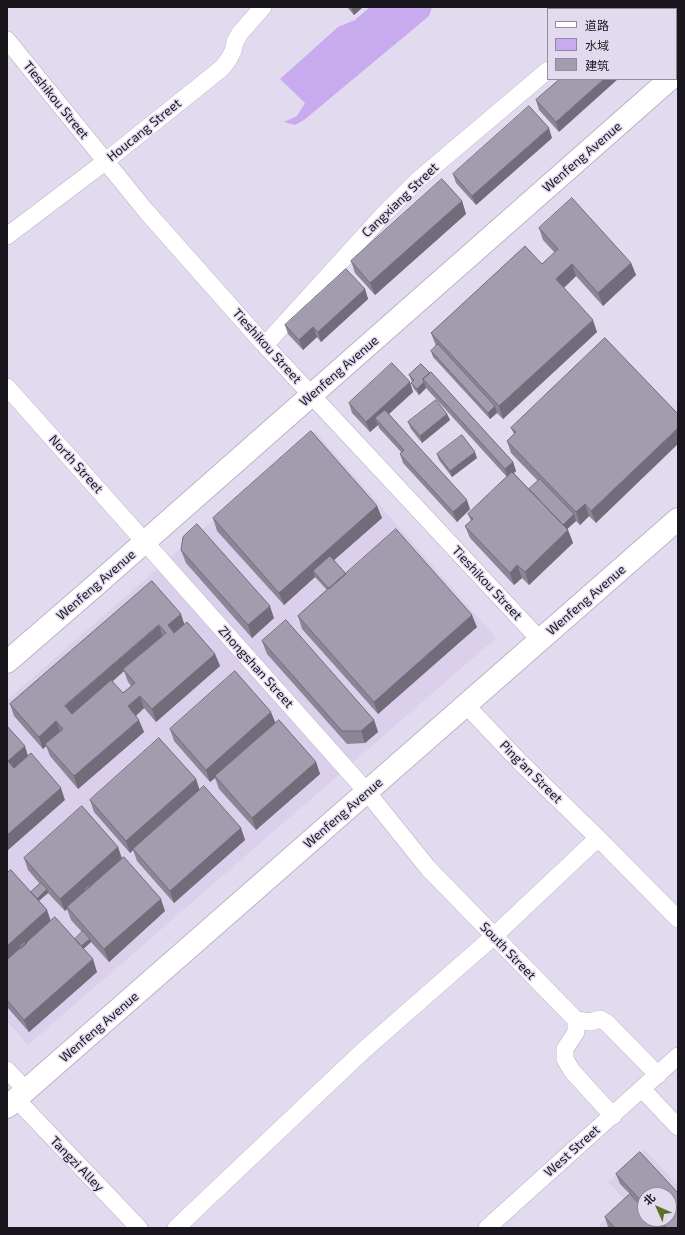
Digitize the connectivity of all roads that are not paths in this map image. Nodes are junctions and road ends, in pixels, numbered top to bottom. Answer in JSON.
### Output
{"nodes":[{"id":1,"x":263,"y":7,"type":"edge"},
{"id":2,"x":7,"y":40,"type":"edge"},
{"id":3,"x":547,"y":71,"type":"edge"},
{"id":4,"x":669,"y":80,"type":"edge"},
{"id":5,"x":106,"y":161,"type":"junction"},
{"id":6,"x":7,"y":236,"type":"edge"},
{"id":7,"x":265,"y":345,"type":"junction"},
{"id":8,"x":7,"y":387,"type":"edge"},
{"id":9,"x":312,"y":395,"type":"junction"},
{"id":10,"x":678,"y":519,"type":"edge"},
{"id":11,"x":145,"y":542,"type":"junction"},
{"id":12,"x":540,"y":640,"type":"junction"},
{"id":13,"x":7,"y":662,"type":"edge"},
{"id":14,"x":466,"y":705,"type":"junction"},
{"id":15,"x":367,"y":792,"type":"junction"},
{"id":16,"x":598,"y":838,"type":"junction"},
{"id":17,"x":678,"y":919,"type":"edge"},
{"id":18,"x":494,"y":936,"type":"junction"},
{"id":19,"x":576,"y":1020,"type":"junction"},
{"id":20,"x":678,"y":1056,"type":"edge"},
{"id":21,"x":7,"y":1070,"type":"edge"},
{"id":22,"x":658,"y":1075,"type":"junction"},
{"id":23,"x":642,"y":1089,"type":"junction"},
{"id":24,"x":16,"y":1099,"type":"edge"},
{"id":25,"x":613,"y":1116,"type":"junction"},
{"id":26,"x":678,"y":1127,"type":"edge"},
{"id":27,"x":138,"y":1228,"type":"edge"},
{"id":28,"x":176,"y":1228,"type":"edge"},
{"id":29,"x":486,"y":1228,"type":"edge"}],
"edges":[{"from":1,"to":5,"type":"street","name":"Houcang Street"},
{"from":2,"to":5,"type":"street","name":"Tieshikou Street"},
{"from":3,"to":7,"type":"street","name":"Cangxiang Street"},
{"from":4,"to":9,"type":"main road","name":"Wenfeng Avenue"},
{"from":5,"to":6,"type":"street","name":"Houcang Street"},
{"from":5,"to":7,"type":"street","name":"Tieshikou Street"},
{"from":7,"to":9,"type":"street","name":"Tieshikou Street"},
{"from":8,"to":11,"type":"street","name":"North Street"},
{"from":9,"to":11,"type":"main road","name":"Wenfeng Avenue"},
{"from":9,"to":12,"type":"street","name":"Tieshikou Street"},
{"from":10,"to":12,"type":"main road","name":"Wenfeng Avenue"},
{"from":11,"to":13,"type":"main road","name":"Wenfeng Avenue"},
{"from":11,"to":15,"type":"street","name":"Zhongshan Street"},
{"from":12,"to":14,"type":"main road","name":"Wenfeng Avenue"},
{"from":14,"to":15,"type":"main road","name":"Wenfeng Avenue"},
{"from":14,"to":16,"type":"street","name":"Ping'an Street"},
{"from":15,"to":18,"type":"street","name":"South Street"},
{"from":15,"to":24,"type":"main road","name":"Wenfeng Avenue"},
{"from":16,"to":17,"type":"street","name":"Ping'an Street"},
{"from":16,"to":18,"type":"street"},
{"from":18,"to":19,"type":"street","name":"South Street"},
{"from":18,"to":28,"type":"street"},
{"from":19,"to":22,"type":"street"},
{"from":19,"to":25,"type":"street"},
{"from":20,"to":22,"type":"street","name":"West Street"},
{"from":21,"to":24,"type":"street","name":"Tangzi Alley"},
{"from":22,"to":23,"type":"street","name":"West Street"},
{"from":23,"to":25,"type":"street","name":"West Street"},
{"from":23,"to":26,"type":"street"},
{"from":24,"to":27,"type":"street","name":"Tangzi Alley"},
{"from":25,"to":29,"type":"street","name":"West Street"}]}
